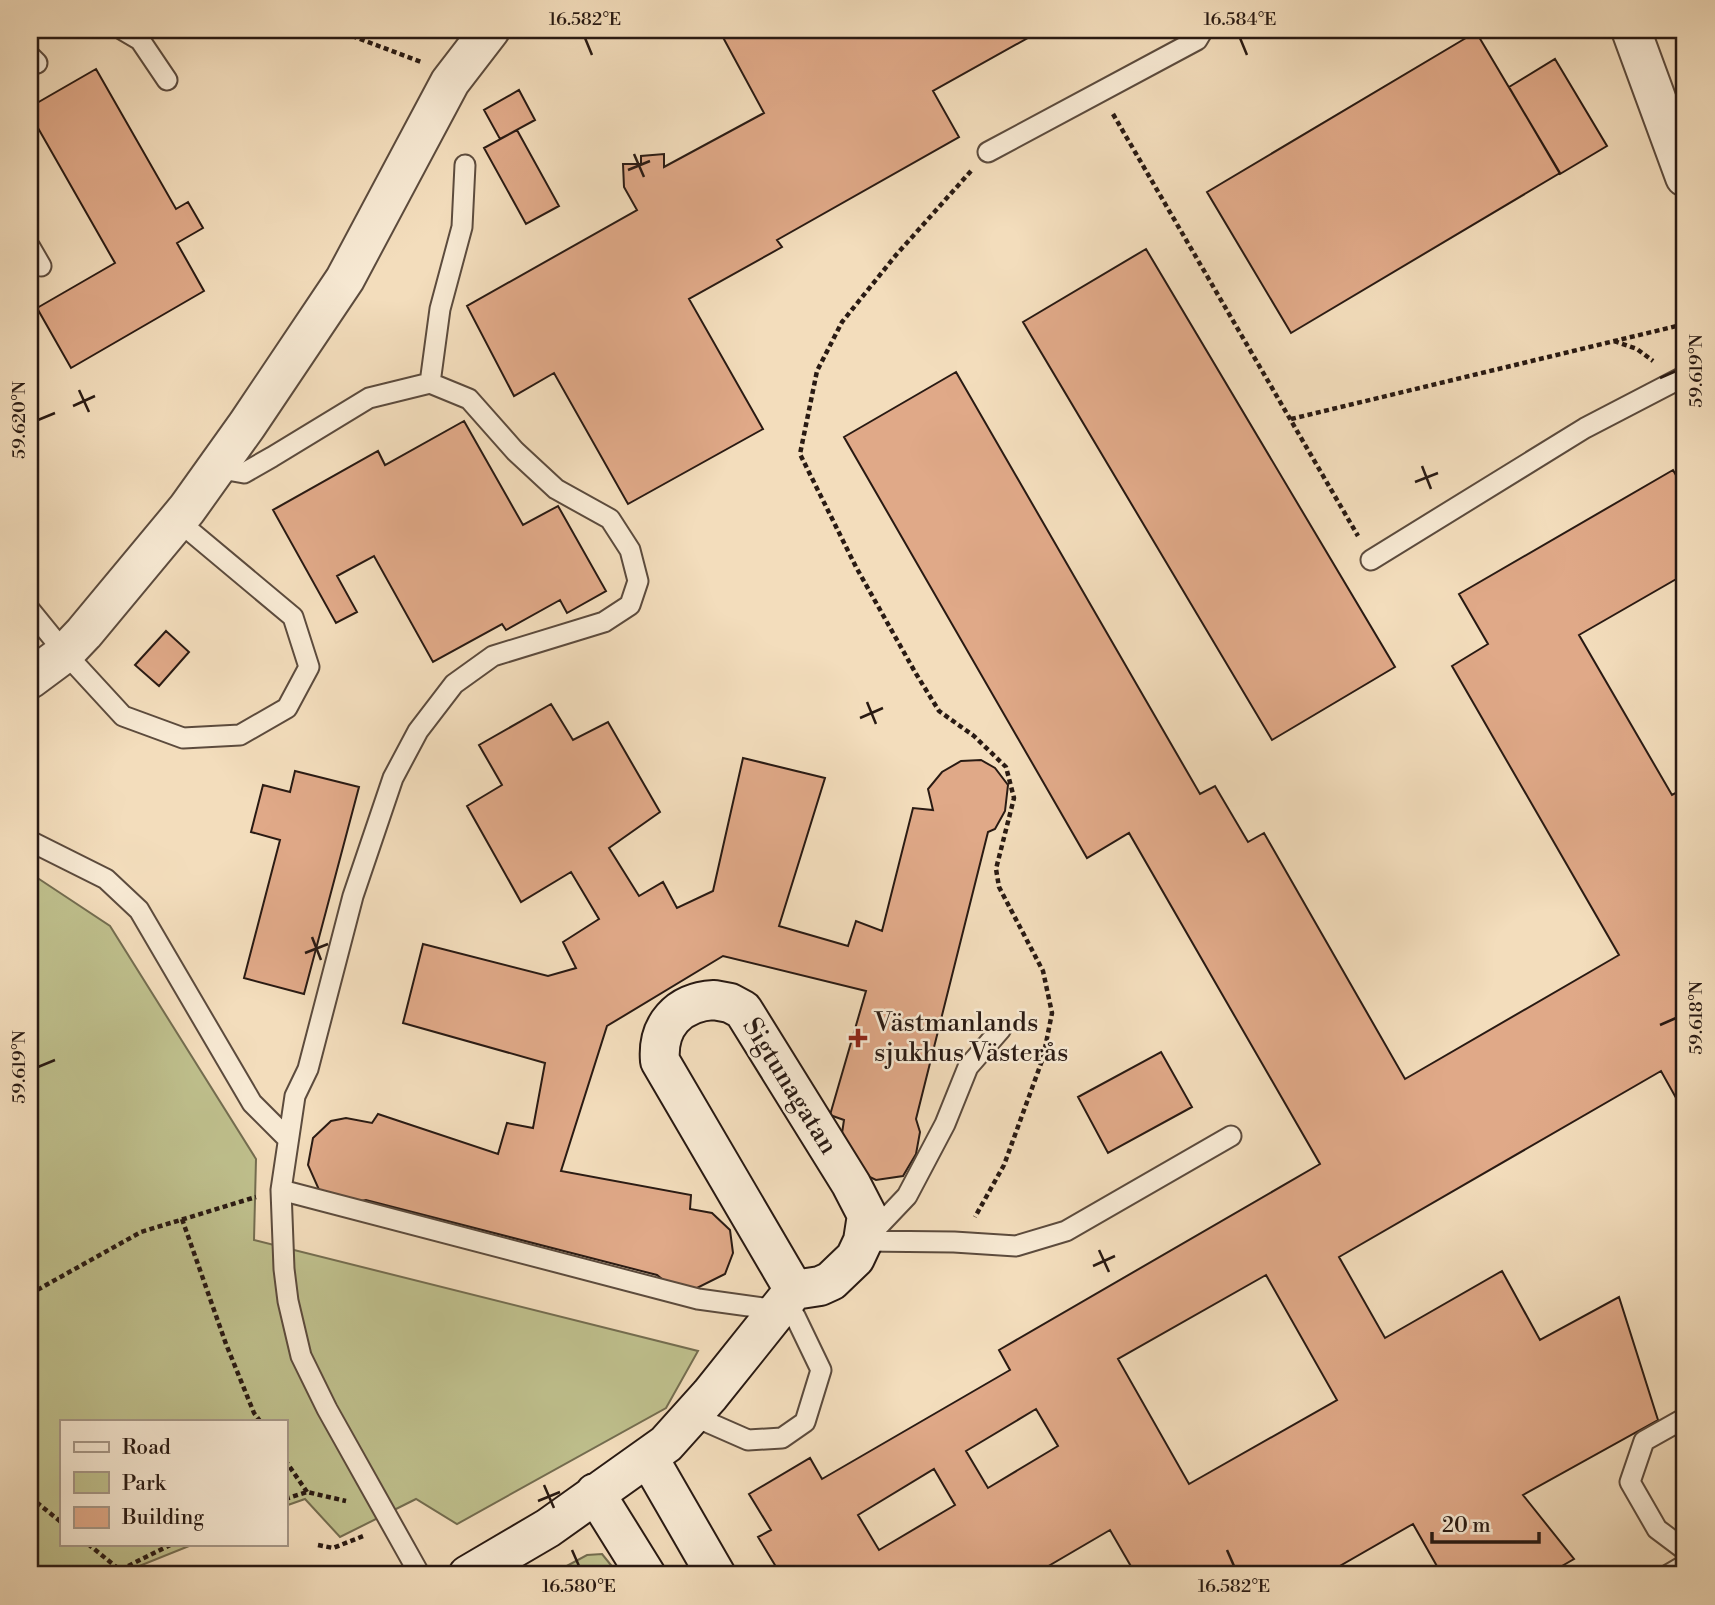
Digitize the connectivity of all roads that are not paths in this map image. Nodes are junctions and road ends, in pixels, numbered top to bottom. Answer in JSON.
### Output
{"nodes":[{"id":1,"x":123,"y":30,"type":"edge"},
{"id":2,"x":490,"y":30,"type":"edge"},
{"id":3,"x":1203,"y":30,"type":"edge"},
{"id":4,"x":1631,"y":30,"type":"edge"},
{"id":5,"x":167,"y":80,"type":"dead end"},
{"id":6,"x":988,"y":152,"type":"road end"},
{"id":7,"x":465,"y":165,"type":"dead end"},
{"id":8,"x":1685,"y":177,"type":"edge"},
{"id":9,"x":30,"y":247,"type":"edge"},
{"id":10,"x":41,"y":266,"type":"dead end"},
{"id":11,"x":1678,"y":379,"type":"edge"},
{"id":12,"x":430,"y":383,"type":"junction"},
{"id":13,"x":216,"y":467,"type":"junction"},
{"id":14,"x":177,"y":520,"type":"junction"},
{"id":15,"x":1371,"y":560,"type":"road end"},
{"id":16,"x":30,"y":610,"type":"edge"},
{"id":17,"x":65,"y":653,"type":"junction"},
{"id":18,"x":30,"y":679,"type":"edge"},
{"id":19,"x":30,"y":841,"type":"edge"},
{"id":20,"x":1001,"y":1029,"type":"dead end"},
{"id":21,"x":1231,"y":1136,"type":"dead end"},
{"id":22,"x":288,"y":1139,"type":"junction"},
{"id":23,"x":281,"y":1190,"type":"junction"},
{"id":24,"x":863,"y":1241,"type":"junction"},
{"id":25,"x":785,"y":1300,"type":"junction"},
{"id":26,"x":691,"y":1415,"type":"junction"},
{"id":27,"x":1685,"y":1418,"type":"edge"},
{"id":28,"x":648,"y":1457,"type":"junction"},
{"id":29,"x":595,"y":1493,"type":"junction"},
{"id":30,"x":1685,"y":1550,"type":"edge"},
{"id":31,"x":1685,"y":1565,"type":"edge"},
{"id":32,"x":420,"y":1575,"type":"edge"},
{"id":33,"x":468,"y":1575,"type":"edge"},
{"id":34,"x":646,"y":1575,"type":"edge"},
{"id":35,"x":716,"y":1575,"type":"edge"},
{"id":36,"x":1668,"y":1575,"type":"edge"}],
"edges":[{"from":1,"to":5,"type":"lane"},
{"from":2,"to":13,"type":"street"},
{"from":3,"to":6,"type":"lane"},
{"from":4,"to":8,"type":"street"},
{"from":7,"to":12,"type":"lane"},
{"from":9,"to":10,"type":"lane"},
{"from":11,"to":15,"type":"lane"},
{"from":12,"to":13,"type":"lane"},
{"from":12,"to":22,"type":"lane"},
{"from":13,"to":14,"type":"street"},
{"from":14,"to":17,"type":"street"},
{"from":14,"to":17,"type":"lane"},
{"from":16,"to":17,"type":"lane"},
{"from":17,"to":18,"type":"street"},
{"from":19,"to":22,"type":"lane"},
{"from":20,"to":24,"type":"lane"},
{"from":21,"to":24,"type":"lane"},
{"from":22,"to":23,"type":"lane"},
{"from":23,"to":25,"type":"lane"},
{"from":23,"to":32,"type":"lane"},
{"from":24,"to":25,"type":"street"},
{"from":24,"to":25,"type":"street","name":"Sigtunagatan"},
{"from":25,"to":26,"type":"street"},
{"from":25,"to":26,"type":"lane"},
{"from":26,"to":28,"type":"street"},
{"from":27,"to":30,"type":"lane"},
{"from":28,"to":29,"type":"street"},
{"from":28,"to":35,"type":"street"},
{"from":29,"to":33,"type":"street"},
{"from":29,"to":34,"type":"street"},
{"from":31,"to":36,"type":"lane"}]}
